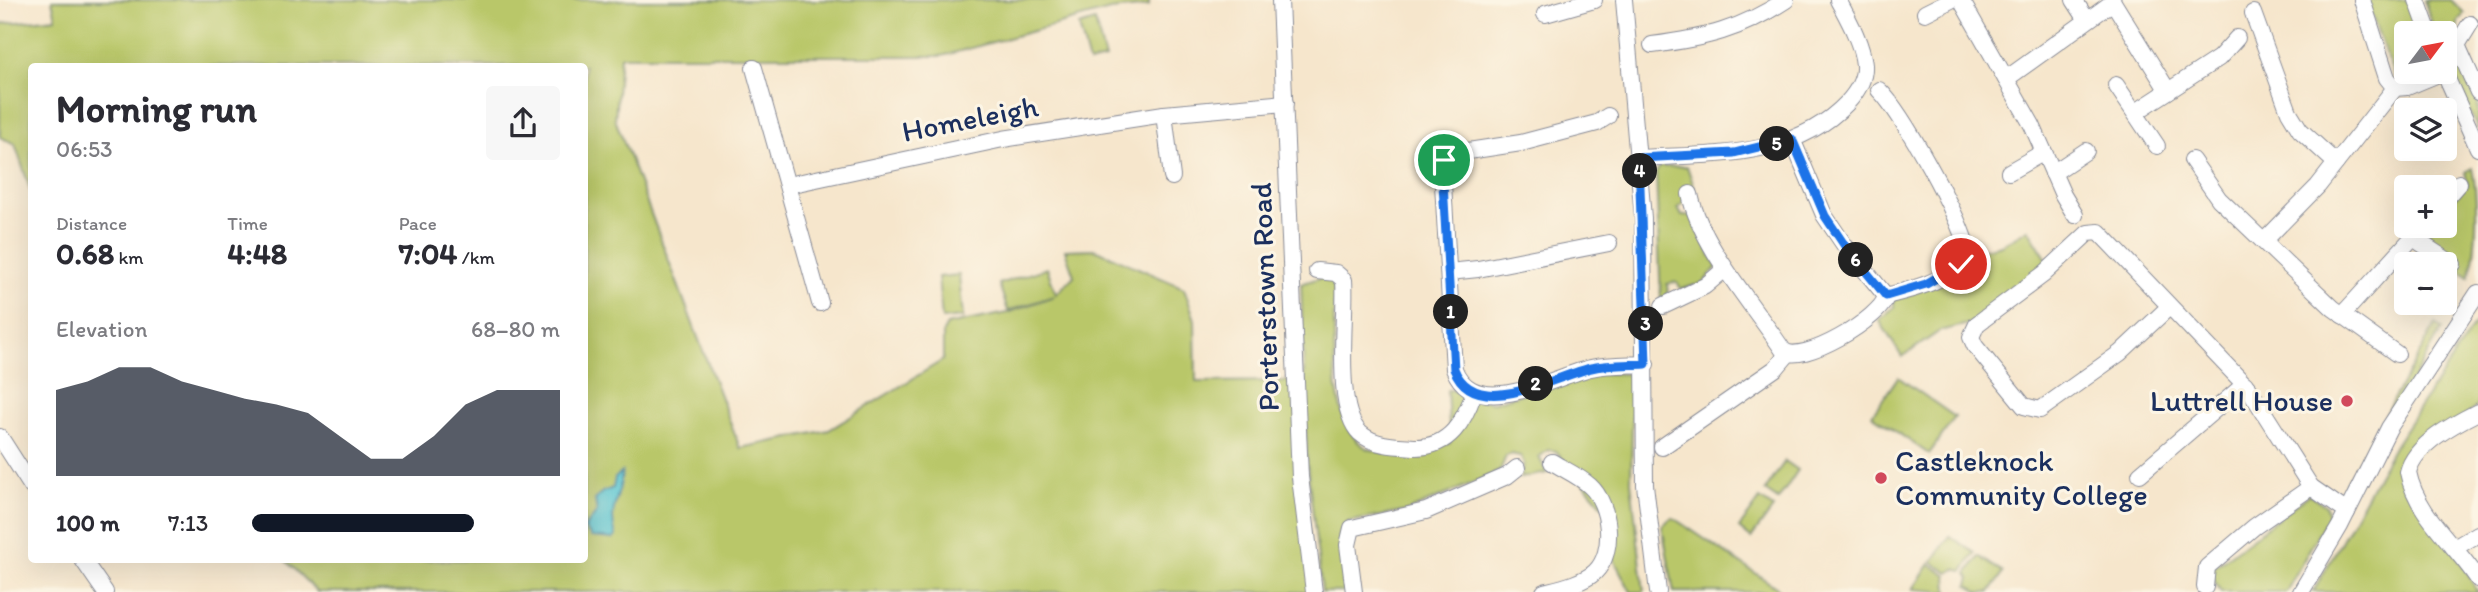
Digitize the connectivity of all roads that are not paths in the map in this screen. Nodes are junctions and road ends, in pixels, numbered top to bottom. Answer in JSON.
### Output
{"nodes":[{"id":1,"x":1280,"y":0,"type":"edge"},
{"id":2,"x":1594,"y":0,"type":"edge"},
{"id":3,"x":1624,"y":0,"type":"edge"},
{"id":4,"x":1786,"y":0,"type":"edge"},
{"id":5,"x":1838,"y":0,"type":"edge"},
{"id":6,"x":1951,"y":0,"type":"edge"},
{"id":7,"x":1961,"y":0,"type":"edge"},
{"id":8,"x":2074,"y":0,"type":"edge"},
{"id":9,"x":2362,"y":0,"type":"edge"},
{"id":10,"x":2417,"y":0,"type":"edge"},
{"id":11,"x":2113,"y":1,"type":"edge"},
{"id":12,"x":1925,"y":13,"type":"dead end"},
{"id":13,"x":2253,"y":13,"type":"dead end"},
{"id":14,"x":1545,"y":14,"type":"dead end"},
{"id":15,"x":2087,"y":20,"type":"junction"},
{"id":16,"x":2425,"y":21,"type":"edge"},
{"id":17,"x":2470,"y":24,"type":"dead end"},
{"id":18,"x":2237,"y":38,"type":"dead end"},
{"id":19,"x":1653,"y":45,"type":"dead end"},
{"id":20,"x":754,"y":68,"type":"dead end"},
{"id":21,"x":2006,"y":79,"type":"junction"},
{"id":22,"x":2414,"y":84,"type":"edge"},
{"id":23,"x":2451,"y":84,"type":"edge"},
{"id":24,"x":2116,"y":85,"type":"dead end"},
{"id":25,"x":2395,"y":88,"type":"junction"},
{"id":26,"x":1879,"y":90,"type":"dead end"},
{"id":27,"x":2168,"y":90,"type":"junction"},
{"id":28,"x":2478,"y":92,"type":"edge"},
{"id":29,"x":1285,"y":103,"type":"junction"},
{"id":30,"x":2136,"y":113,"type":"junction"},
{"id":31,"x":1164,"y":114,"type":"junction"},
{"id":32,"x":1608,"y":116,"type":"dead end"},
{"id":33,"x":2473,"y":124,"type":"edge"},
{"id":34,"x":1792,"y":139,"type":"junction"},
{"id":35,"x":2157,"y":146,"type":"dead end"},
{"id":36,"x":2478,"y":148,"type":"edge"},
{"id":37,"x":2086,"y":151,"type":"dead end"},
{"id":38,"x":2044,"y":152,"type":"junction"},
{"id":39,"x":1639,"y":158,"type":"junction"},
{"id":40,"x":2192,"y":160,"type":"dead end"},
{"id":41,"x":2336,"y":163,"type":"junction"},
{"id":42,"x":2009,"y":172,"type":"dead end"},
{"id":43,"x":2053,"y":173,"type":"junction"},
{"id":44,"x":1172,"y":177,"type":"dead end"},
{"id":45,"x":2459,"y":183,"type":"dead end"},
{"id":46,"x":2457,"y":185,"type":"edge"},
{"id":47,"x":788,"y":186,"type":"junction"},
{"id":48,"x":1688,"y":203,"type":"dead end"},
{"id":49,"x":2075,"y":215,"type":"dead end"},
{"id":50,"x":2413,"y":238,"type":"edge"},
{"id":51,"x":2424,"y":238,"type":"edge"},
{"id":52,"x":2264,"y":241,"type":"junction"},
{"id":53,"x":1609,"y":243,"type":"dead end"},
{"id":54,"x":2439,"y":252,"type":"edge"},
{"id":55,"x":1726,"y":269,"type":"junction"},
{"id":56,"x":1317,"y":271,"type":"dead end"},
{"id":57,"x":1449,"y":272,"type":"junction"},
{"id":58,"x":2478,"y":293,"type":"edge"},
{"id":59,"x":1671,"y":296,"type":"dead end"},
{"id":60,"x":1886,"y":296,"type":"junction"},
{"id":61,"x":820,"y":303,"type":"dead end"},
{"id":62,"x":2169,"y":307,"type":"junction"},
{"id":63,"x":2342,"y":316,"type":"junction"},
{"id":64,"x":2397,"y":354,"type":"dead end"},
{"id":65,"x":1787,"y":355,"type":"junction"},
{"id":66,"x":1646,"y":364,"type":"junction"},
{"id":67,"x":2245,"y":384,"type":"junction"},
{"id":68,"x":1475,"y":393,"type":"junction"},
{"id":69,"x":2478,"y":412,"type":"edge"},
{"id":70,"x":0,"y":437,"type":"edge"},
{"id":71,"x":1662,"y":447,"type":"dead end"},
{"id":72,"x":1552,"y":462,"type":"dead end"},
{"id":73,"x":1517,"y":468,"type":"dead end"},
{"id":74,"x":2140,"y":474,"type":"dead end"},
{"id":75,"x":28,"y":482,"type":"edge"},
{"id":76,"x":2311,"y":487,"type":"junction"},
{"id":77,"x":2347,"y":512,"type":"junction"},
{"id":78,"x":2478,"y":534,"type":"edge"},
{"id":79,"x":2456,"y":547,"type":"junction"},
{"id":80,"x":85,"y":563,"type":"edge"},
{"id":81,"x":2478,"y":579,"type":"edge"},
{"id":82,"x":2205,"y":587,"type":"dead end"},
{"id":83,"x":106,"y":592,"type":"edge"},
{"id":84,"x":1314,"y":592,"type":"edge"},
{"id":85,"x":1354,"y":592,"type":"edge"},
{"id":86,"x":1544,"y":592,"type":"edge"},
{"id":87,"x":1658,"y":592,"type":"edge"},
{"id":88,"x":2301,"y":592,"type":"edge"}],
"edges":[{"from":1,"to":29,"type":"street","name":"Porterstown Road"},
{"from":2,"to":14,"type":"street"},
{"from":3,"to":39,"type":"street"},
{"from":4,"to":19,"type":"street"},
{"from":5,"to":34,"type":"street"},
{"from":6,"to":12,"type":"street"},
{"from":7,"to":21,"type":"street"},
{"from":8,"to":15,"type":"street"},
{"from":9,"to":25,"type":"street"},
{"from":10,"to":16,"type":"street"},
{"from":11,"to":15,"type":"street"},
{"from":11,"to":27,"type":"street"},
{"from":13,"to":41,"type":"street"},
{"from":15,"to":21,"type":"street"},
{"from":17,"to":28,"type":"street"},
{"from":18,"to":27,"type":"street"},
{"from":20,"to":47,"type":"street"},
{"from":21,"to":38,"type":"street"},
{"from":22,"to":25,"type":"street"},
{"from":23,"to":33,"type":"street"},
{"from":24,"to":30,"type":"street"},
{"from":25,"to":41,"type":"street"},
{"from":26,"to":60,"type":"street"},
{"from":27,"to":30,"type":"street"},
{"from":29,"to":31,"type":"street","name":"Homeleigh"},
{"from":29,"to":84,"type":"street","name":"Porterstown Road"},
{"from":30,"to":35,"type":"street"},
{"from":31,"to":44,"type":"street"},
{"from":31,"to":47,"type":"street","name":"Homeleigh"},
{"from":32,"to":57,"type":"street"},
{"from":33,"to":36,"type":"street"},
{"from":34,"to":39,"type":"street"},
{"from":34,"to":60,"type":"street"},
{"from":37,"to":43,"type":"street"},
{"from":38,"to":42,"type":"street"},
{"from":38,"to":43,"type":"street"},
{"from":39,"to":66,"type":"street"},
{"from":40,"to":52,"type":"street"},
{"from":41,"to":52,"type":"street"},
{"from":43,"to":49,"type":"street"},
{"from":45,"to":46,"type":"street"},
{"from":47,"to":61,"type":"street"},
{"from":48,"to":55,"type":"street"},
{"from":50,"to":63,"type":"street"},
{"from":51,"to":54,"type":"street"},
{"from":52,"to":63,"type":"street"},
{"from":53,"to":57,"type":"street"},
{"from":55,"to":59,"type":"street"},
{"from":55,"to":65,"type":"street"},
{"from":56,"to":68,"type":"street"},
{"from":57,"to":68,"type":"street"},
{"from":58,"to":77,"type":"street"},
{"from":60,"to":65,"type":"street"},
{"from":62,"to":62,"type":"street"},
{"from":62,"to":67,"type":"street"},
{"from":63,"to":64,"type":"street"},
{"from":65,"to":71,"type":"street"},
{"from":66,"to":68,"type":"street"},
{"from":66,"to":87,"type":"street"},
{"from":67,"to":74,"type":"street"},
{"from":67,"to":76,"type":"street"},
{"from":69,"to":79,"type":"street"},
{"from":70,"to":75,"type":"street"},
{"from":72,"to":86,"type":"street"},
{"from":73,"to":85,"type":"street"},
{"from":76,"to":77,"type":"street"},
{"from":76,"to":82,"type":"street"},
{"from":77,"to":88,"type":"street"},
{"from":78,"to":79,"type":"street"},
{"from":79,"to":81,"type":"street"},
{"from":80,"to":83,"type":"street"}]}
